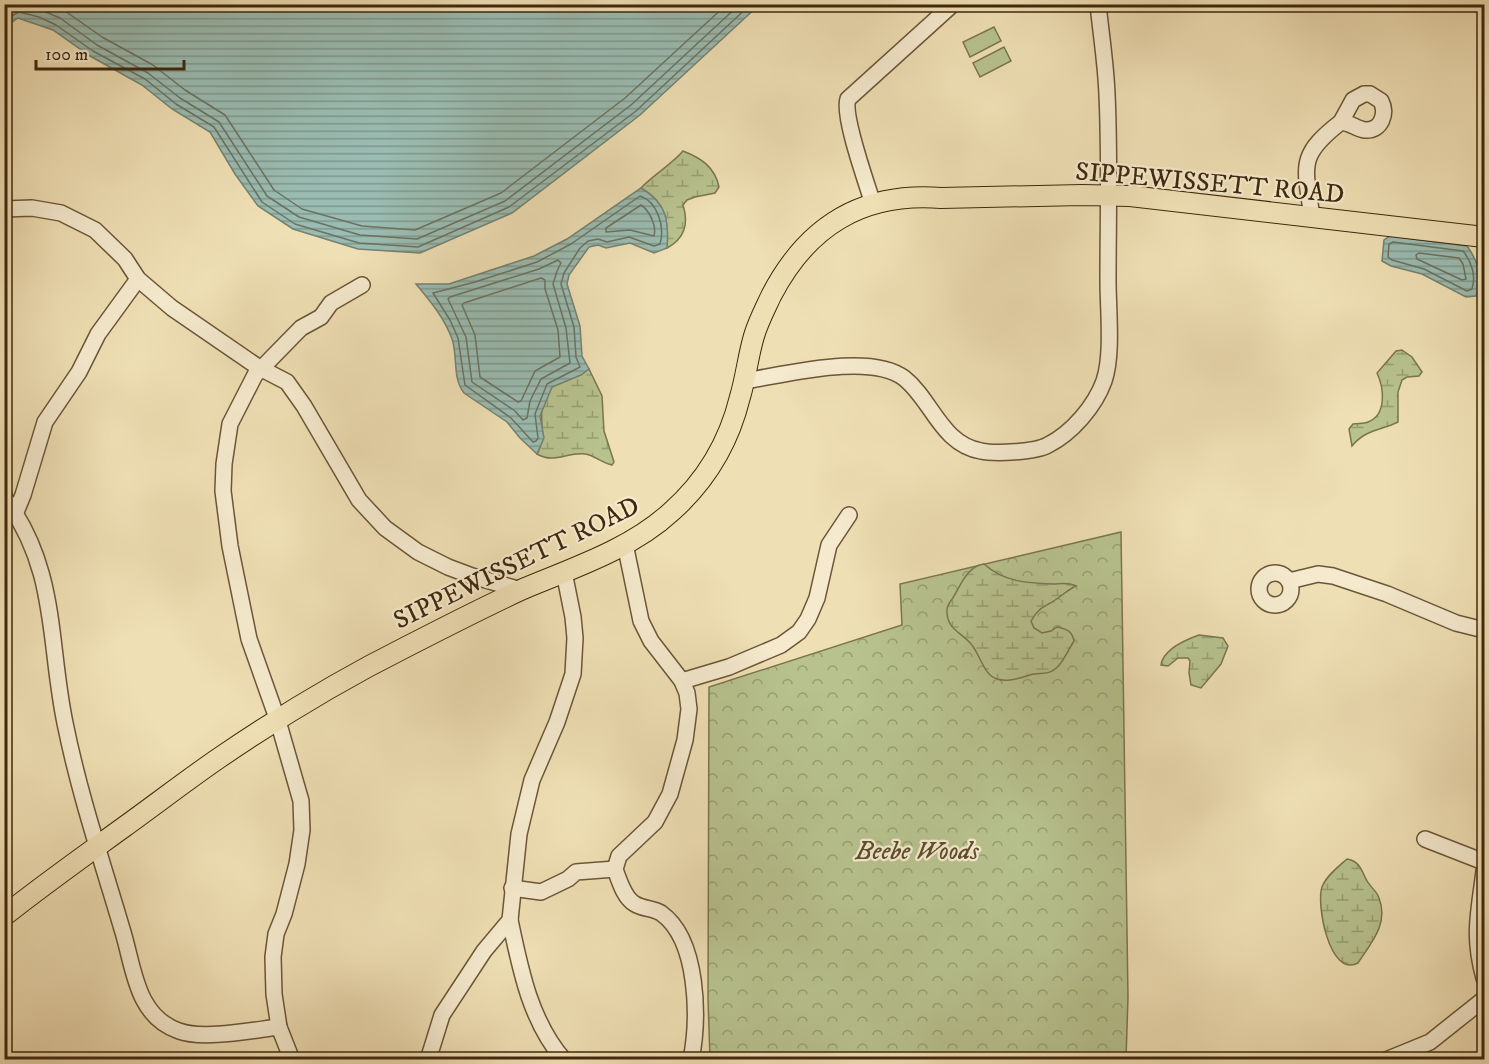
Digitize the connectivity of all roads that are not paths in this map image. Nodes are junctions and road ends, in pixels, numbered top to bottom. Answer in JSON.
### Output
{"nodes":[{"id":1,"x":953,"y":4,"type":"edge"},
{"id":2,"x":1098,"y":4,"type":"edge"},
{"id":3,"x":1341,"y":122,"type":"dead end"},
{"id":4,"x":1109,"y":195,"type":"junction"},
{"id":5,"x":873,"y":204,"type":"junction"},
{"id":6,"x":4,"y":209,"type":"edge"},
{"id":7,"x":1312,"y":217,"type":"junction"},
{"id":8,"x":1485,"y":237,"type":"edge"},
{"id":9,"x":138,"y":279,"type":"junction"},
{"id":10,"x":362,"y":285,"type":"dead end"},
{"id":11,"x":263,"y":369,"type":"junction"},
{"id":12,"x":744,"y":381,"type":"junction"},
{"id":13,"x":4,"y":497,"type":"edge"},
{"id":14,"x":15,"y":512,"type":"junction"},
{"id":15,"x":849,"y":515,"type":"dead end"},
{"id":16,"x":625,"y":544,"type":"junction"},
{"id":17,"x":564,"y":572,"type":"junction"},
{"id":18,"x":472,"y":576,"type":"junction"},
{"id":19,"x":1289,"y":581,"type":"dead end"},
{"id":20,"x":521,"y":590,"type":"junction"},
{"id":21,"x":498,"y":602,"type":"junction"},
{"id":22,"x":1485,"y":630,"type":"edge"},
{"id":23,"x":682,"y":681,"type":"junction"},
{"id":24,"x":278,"y":721,"type":"junction"},
{"id":25,"x":1425,"y":839,"type":"dead end"},
{"id":26,"x":96,"y":848,"type":"junction"},
{"id":27,"x":1485,"y":862,"type":"edge"},
{"id":28,"x":615,"y":869,"type":"junction"},
{"id":29,"x":1485,"y":871,"type":"edge"},
{"id":30,"x":512,"y":888,"type":"junction"},
{"id":31,"x":4,"y":916,"type":"edge"},
{"id":32,"x":510,"y":920,"type":"junction"},
{"id":33,"x":1485,"y":978,"type":"edge"},
{"id":34,"x":1485,"y":999,"type":"edge"},
{"id":35,"x":279,"y":1027,"type":"junction"},
{"id":36,"x":292,"y":1059,"type":"edge"},
{"id":37,"x":428,"y":1059,"type":"edge"},
{"id":38,"x":564,"y":1059,"type":"edge"},
{"id":39,"x":691,"y":1059,"type":"edge"},
{"id":40,"x":1386,"y":1059,"type":"edge"}],
"edges":[{"from":1,"to":5,"type":"street"},
{"from":2,"to":4,"type":"street"},
{"from":3,"to":7,"type":"street"},
{"from":4,"to":5,"type":"main road","name":"SIPPEWISSETT ROAD"},
{"from":4,"to":7,"type":"main road","name":"SIPPEWISSETT ROAD"},
{"from":4,"to":12,"type":"street"},
{"from":5,"to":12,"type":"main road","name":"SIPPEWISSETT ROAD"},
{"from":6,"to":9,"type":"street"},
{"from":7,"to":8,"type":"main road","name":"SIPPEWISSETT ROAD"},
{"from":9,"to":11,"type":"street"},
{"from":9,"to":14,"type":"street"},
{"from":10,"to":11,"type":"street"},
{"from":11,"to":18,"type":"street"},
{"from":11,"to":24,"type":"street"},
{"from":12,"to":16,"type":"main road","name":"SIPPEWISSETT ROAD"},
{"from":13,"to":14,"type":"street"},
{"from":14,"to":26,"type":"street"},
{"from":15,"to":23,"type":"street"},
{"from":16,"to":17,"type":"main road","name":"SIPPEWISSETT ROAD"},
{"from":16,"to":23,"type":"street"},
{"from":17,"to":20,"type":"main road","name":"SIPPEWISSETT ROAD"},
{"from":17,"to":30,"type":"street"},
{"from":18,"to":20,"type":"street"},
{"from":18,"to":21,"type":"street"},
{"from":19,"to":22,"type":"street"},
{"from":20,"to":21,"type":"main road","name":"SIPPEWISSETT ROAD"},
{"from":21,"to":24,"type":"main road","name":"SIPPEWISSETT ROAD"},
{"from":23,"to":28,"type":"street"},
{"from":24,"to":26,"type":"main road","name":"SIPPEWISSETT ROAD"},
{"from":24,"to":35,"type":"street"},
{"from":25,"to":27,"type":"street"},
{"from":26,"to":31,"type":"main road","name":"SIPPEWISSETT ROAD"},
{"from":26,"to":35,"type":"street"},
{"from":28,"to":30,"type":"street"},
{"from":28,"to":39,"type":"street"},
{"from":29,"to":33,"type":"street"},
{"from":30,"to":32,"type":"street"},
{"from":32,"to":37,"type":"street"},
{"from":32,"to":38,"type":"street"},
{"from":34,"to":40,"type":"street"},
{"from":35,"to":36,"type":"street"}]}
